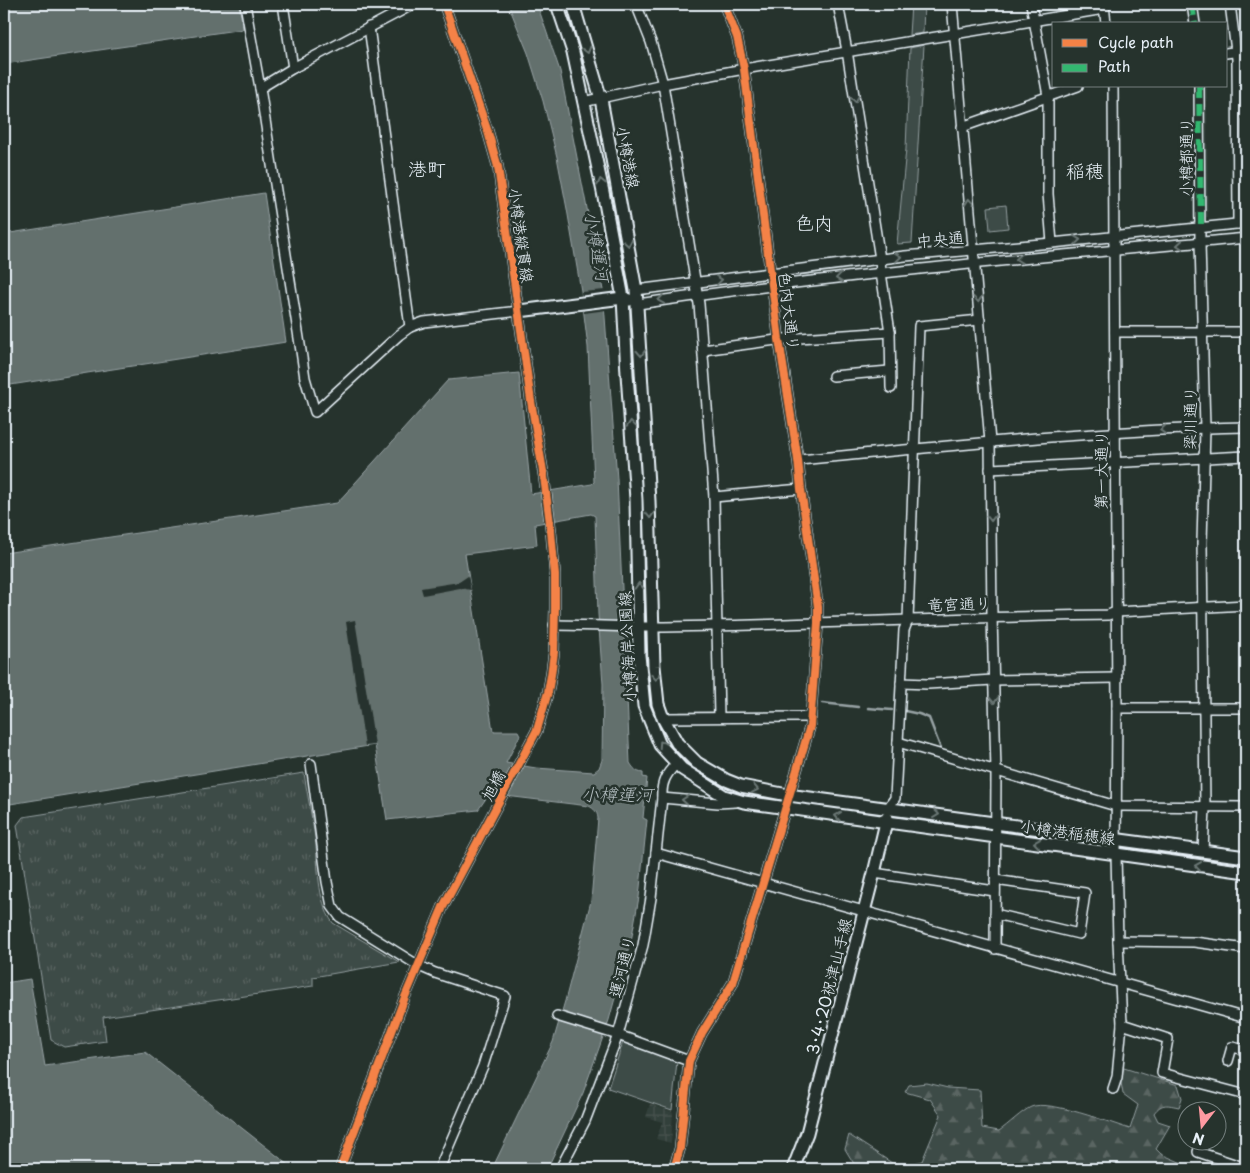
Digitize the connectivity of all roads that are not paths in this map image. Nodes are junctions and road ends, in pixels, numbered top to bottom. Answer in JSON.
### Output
{"nodes":[{"id":1,"x":245,"y":4,"type":"edge"},
{"id":2,"x":283,"y":4,"type":"edge"},
{"id":3,"x":414,"y":4,"type":"edge"},
{"id":4,"x":444,"y":4,"type":"edge"},
{"id":5,"x":556,"y":4,"type":"edge"},
{"id":6,"x":573,"y":4,"type":"edge"},
{"id":7,"x":636,"y":4,"type":"edge"},
{"id":8,"x":724,"y":4,"type":"edge"},
{"id":9,"x":838,"y":4,"type":"edge"},
{"id":10,"x":952,"y":4,"type":"edge"},
{"id":11,"x":1031,"y":4,"type":"edge"},
{"id":12,"x":1192,"y":4,"type":"edge"},
{"id":13,"x":1230,"y":4,"type":"edge"},
{"id":14,"x":1104,"y":6,"type":"edge"},
{"id":15,"x":1035,"y":20,"type":"junction"},
{"id":16,"x":1106,"y":22,"type":"edge"},
{"id":17,"x":1195,"y":22,"type":"edge"},
{"id":18,"x":369,"y":27,"type":"junction"},
{"id":19,"x":954,"y":34,"type":"junction"},
{"id":20,"x":1246,"y":50,"type":"edge"},
{"id":21,"x":847,"y":51,"type":"junction"},
{"id":22,"x":1236,"y":52,"type":"junction"},
{"id":23,"x":1228,"y":53,"type":"edge"},
{"id":24,"x":293,"y":68,"type":"junction"},
{"id":25,"x":744,"y":69,"type":"junction"},
{"id":26,"x":663,"y":84,"type":"junction"},
{"id":27,"x":260,"y":88,"type":"junction"},
{"id":28,"x":1072,"y":88,"type":"edge"},
{"id":29,"x":1113,"y":88,"type":"edge"},
{"id":30,"x":1199,"y":88,"type":"edge"},
{"id":31,"x":1048,"y":96,"type":"junction"},
{"id":32,"x":601,"y":99,"type":"junction"},
{"id":33,"x":583,"y":102,"type":"junction"},
{"id":34,"x":962,"y":127,"type":"junction"},
{"id":35,"x":1242,"y":223,"type":"edge"},
{"id":36,"x":1200,"y":228,"type":"junction"},
{"id":37,"x":1114,"y":236,"type":"junction"},
{"id":38,"x":1246,"y":238,"type":"edge"},
{"id":39,"x":1052,"y":243,"type":"junction"},
{"id":40,"x":1200,"y":243,"type":"junction"},
{"id":41,"x":973,"y":250,"type":"junction"},
{"id":42,"x":1115,"y":250,"type":"junction"},
{"id":43,"x":880,"y":259,"type":"junction"},
{"id":44,"x":975,"y":263,"type":"junction"},
{"id":45,"x":772,"y":273,"type":"junction"},
{"id":46,"x":881,"y":273,"type":"junction"},
{"id":47,"x":695,"y":283,"type":"junction"},
{"id":48,"x":773,"y":285,"type":"junction"},
{"id":49,"x":636,"y":290,"type":"junction"},
{"id":50,"x":697,"y":295,"type":"junction"},
{"id":51,"x":623,"y":298,"type":"junction"},
{"id":52,"x":638,"y":304,"type":"junction"},
{"id":53,"x":519,"y":311,"type":"junction"},
{"id":54,"x":980,"y":320,"type":"junction"},
{"id":55,"x":410,"y":327,"type":"junction"},
{"id":56,"x":890,"y":332,"type":"junction"},
{"id":57,"x":1115,"y":332,"type":"junction"},
{"id":58,"x":1246,"y":332,"type":"edge"},
{"id":59,"x":1202,"y":333,"type":"junction"},
{"id":60,"x":779,"y":340,"type":"junction"},
{"id":61,"x":703,"y":350,"type":"junction"},
{"id":62,"x":890,"y":371,"type":"junction"},
{"id":63,"x":833,"y":376,"type":"dead end"},
{"id":64,"x":891,"y":388,"type":"dead end"},
{"id":65,"x":1246,"y":427,"type":"edge"},
{"id":66,"x":1205,"y":428,"type":"junction"},
{"id":67,"x":1115,"y":433,"type":"junction"},
{"id":68,"x":990,"y":442,"type":"junction"},
{"id":69,"x":915,"y":449,"type":"junction"},
{"id":70,"x":1246,"y":456,"type":"edge"},
{"id":71,"x":1204,"y":458,"type":"junction"},
{"id":72,"x":798,"y":460,"type":"junction"},
{"id":73,"x":1115,"y":463,"type":"junction"},
{"id":74,"x":990,"y":469,"type":"junction"},
{"id":75,"x":801,"y":489,"type":"junction"},
{"id":76,"x":714,"y":497,"type":"junction"},
{"id":77,"x":1246,"y":605,"type":"edge"},
{"id":78,"x":1202,"y":608,"type":"junction"},
{"id":79,"x":1116,"y":612,"type":"junction"},
{"id":80,"x":992,"y":616,"type":"junction"},
{"id":81,"x":908,"y":620,"type":"junction"},
{"id":82,"x":818,"y":623,"type":"junction"},
{"id":83,"x":554,"y":625,"type":"junction"},
{"id":84,"x":717,"y":626,"type":"junction"},
{"id":85,"x":640,"y":627,"type":"junction"},
{"id":86,"x":654,"y":627,"type":"junction"},
{"id":87,"x":1117,"y":678,"type":"junction"},
{"id":88,"x":994,"y":680,"type":"junction"},
{"id":89,"x":902,"y":683,"type":"junction"},
{"id":90,"x":1117,"y":708,"type":"junction"},
{"id":91,"x":1203,"y":708,"type":"junction"},
{"id":92,"x":1246,"y":708,"type":"edge"},
{"id":93,"x":719,"y":716,"type":"junction"},
{"id":94,"x":810,"y":716,"type":"junction"},
{"id":95,"x":663,"y":718,"type":"junction"},
{"id":96,"x":898,"y":742,"type":"junction"},
{"id":97,"x":677,"y":763,"type":"junction"},
{"id":98,"x":311,"y":764,"type":"dead end"},
{"id":99,"x":996,"y":771,"type":"junction"},
{"id":100,"x":788,"y":795,"type":"junction"},
{"id":101,"x":662,"y":798,"type":"junction"},
{"id":102,"x":744,"y":802,"type":"junction"},
{"id":103,"x":1116,"y":806,"type":"junction"},
{"id":104,"x":1246,"y":807,"type":"edge"},
{"id":105,"x":785,"y":808,"type":"junction"},
{"id":106,"x":888,"y":808,"type":"junction"},
{"id":107,"x":1205,"y":808,"type":"junction"},
{"id":108,"x":996,"y":822,"type":"junction"},
{"id":109,"x":886,"y":823,"type":"junction"},
{"id":110,"x":996,"y":838,"type":"junction"},
{"id":111,"x":1117,"y":840,"type":"junction"},
{"id":112,"x":1203,"y":851,"type":"junction"},
{"id":113,"x":656,"y":853,"type":"junction"},
{"id":114,"x":1116,"y":854,"type":"junction"},
{"id":115,"x":1246,"y":857,"type":"edge"},
{"id":116,"x":1246,"y":872,"type":"edge"},
{"id":117,"x":874,"y":873,"type":"junction"},
{"id":118,"x":995,"y":880,"type":"junction"},
{"id":119,"x":764,"y":884,"type":"junction"},
{"id":120,"x":995,"y":891,"type":"junction"},
{"id":121,"x":864,"y":912,"type":"junction"},
{"id":122,"x":995,"y":914,"type":"junction"},
{"id":123,"x":1118,"y":941,"type":"junction"},
{"id":124,"x":996,"y":949,"type":"junction"},
{"id":125,"x":1246,"y":949,"type":"edge"},
{"id":126,"x":419,"y":966,"type":"junction"},
{"id":127,"x":1119,"y":982,"type":"junction"},
{"id":128,"x":561,"y":1018,"type":"dead end"},
{"id":129,"x":1246,"y":1018,"type":"edge"},
{"id":130,"x":1122,"y":1024,"type":"junction"},
{"id":131,"x":618,"y":1035,"type":"junction"},
{"id":132,"x":1246,"y":1050,"type":"edge"},
{"id":133,"x":690,"y":1061,"type":"junction"},
{"id":134,"x":1228,"y":1062,"type":"dead end"},
{"id":135,"x":1113,"y":1089,"type":"dead end"},
{"id":136,"x":1246,"y":1095,"type":"edge"},
{"id":137,"x":1199,"y":1150,"type":"edge"},
{"id":138,"x":1246,"y":1168,"type":"edge"},
{"id":139,"x":340,"y":1169,"type":"edge"},
{"id":140,"x":439,"y":1169,"type":"edge"},
{"id":141,"x":560,"y":1169,"type":"edge"},
{"id":142,"x":674,"y":1169,"type":"edge"},
{"id":143,"x":793,"y":1169,"type":"edge"}],
"edges":[{"from":1,"to":27,"type":"street"},
{"from":2,"to":24,"type":"street"},
{"from":3,"to":18,"type":"street"},
{"from":4,"to":53,"type":"street","name":"小樽港縦貫線"},
{"from":5,"to":33,"type":"main road","name":"小樽港線"},
{"from":6,"to":32,"type":"main road","name":"小樽港線","one_way":true},
{"from":7,"to":26,"type":"street"},
{"from":8,"to":25,"type":"street","name":"色内大通り"},
{"from":9,"to":21,"type":"street"},
{"from":10,"to":19,"type":"street"},
{"from":11,"to":15,"type":"street"},
{"from":12,"to":17,"type":"street"},
{"from":13,"to":22,"type":"street"},
{"from":14,"to":15,"type":"street"},
{"from":14,"to":16,"type":"street"},
{"from":15,"to":19,"type":"street"},
{"from":15,"to":31,"type":"street"},
{"from":18,"to":24,"type":"street"},
{"from":18,"to":55,"type":"street"},
{"from":19,"to":21,"type":"street"},
{"from":19,"to":34,"type":"street"},
{"from":20,"to":22,"type":"street"},
{"from":21,"to":25,"type":"street"},
{"from":21,"to":43,"type":"street","one_way":true},
{"from":22,"to":23,"type":"street"},
{"from":22,"to":35,"type":"street"},
{"from":24,"to":27,"type":"street"},
{"from":25,"to":26,"type":"street"},
{"from":25,"to":45,"type":"street","name":"色内大通り"},
{"from":26,"to":32,"type":"street"},
{"from":26,"to":47,"type":"street"},
{"from":27,"to":55,"type":"street"},
{"from":28,"to":31,"type":"street"},
{"from":29,"to":37,"type":"street","name":"第一大通り"},
{"from":30,"to":36,"type":"street","name":"小樽都通り"},
{"from":31,"to":34,"type":"street"},
{"from":31,"to":39,"type":"street"},
{"from":32,"to":33,"type":"street"},
{"from":32,"to":49,"type":"main road","name":"小樽港線","one_way":true},
{"from":51,"to":33,"type":"main road","name":"小樽港線","one_way":true},
{"from":41,"to":34,"type":"street","one_way":true},
{"from":35,"to":36,"type":"street","name":"中央通"},
{"from":36,"to":37,"type":"street","name":"中央通"},
{"from":36,"to":40,"type":"street","name":"梁川通り"},
{"from":39,"to":37,"type":"street","name":"中央通","one_way":true},
{"from":37,"to":42,"type":"street","name":"第一大通り"},
{"from":38,"to":40,"type":"street","name":"中央通"},
{"from":39,"to":41,"type":"street","name":"中央通"},
{"from":40,"to":42,"type":"street","name":"中央通","one_way":true},
{"from":40,"to":59,"type":"street","name":"梁川通り"},
{"from":43,"to":41,"type":"street","name":"中央通","one_way":true},
{"from":41,"to":44,"type":"street"},
{"from":42,"to":44,"type":"street","name":"中央通","one_way":true},
{"from":42,"to":57,"type":"street","name":"第一大通り"},
{"from":43,"to":45,"type":"street","name":"中央通"},
{"from":43,"to":46,"type":"street"},
{"from":44,"to":46,"type":"street","name":"中央通"},
{"from":44,"to":54,"type":"street","one_way":true},
{"from":47,"to":45,"type":"street","name":"中央通","one_way":true},
{"from":45,"to":48,"type":"street","name":"色内大通り"},
{"from":46,"to":48,"type":"street","name":"中央通","one_way":true},
{"from":46,"to":56,"type":"street"},
{"from":47,"to":49,"type":"street","name":"中央通"},
{"from":47,"to":50,"type":"street"},
{"from":48,"to":50,"type":"street","name":"中央通"},
{"from":48,"to":60,"type":"street","name":"色内大通り"},
{"from":49,"to":51,"type":"main road"},
{"from":49,"to":52,"type":"main road","name":"小樽港線"},
{"from":50,"to":52,"type":"street","name":"中央通","one_way":true},
{"from":50,"to":61,"type":"street"},
{"from":51,"to":52,"type":"main road"},
{"from":51,"to":53,"type":"main road"},
{"from":85,"to":51,"type":"main road","name":"小樽海岸公園線","one_way":true},
{"from":52,"to":86,"type":"main road","name":"小樽海岸公園線","one_way":true},
{"from":53,"to":55,"type":"street"},
{"from":53,"to":83,"type":"street","name":"小樽港縦貫線"},
{"from":54,"to":68,"type":"street"},
{"from":54,"to":69,"type":"street"},
{"from":56,"to":60,"type":"street"},
{"from":56,"to":62,"type":"street"},
{"from":57,"to":59,"type":"street"},
{"from":57,"to":67,"type":"street","name":"第一大通り"},
{"from":58,"to":59,"type":"street"},
{"from":59,"to":66,"type":"street","name":"梁川通り"},
{"from":60,"to":61,"type":"street"},
{"from":60,"to":72,"type":"street","name":"色内大通り"},
{"from":61,"to":76,"type":"street"},
{"from":62,"to":63,"type":"street"},
{"from":62,"to":64,"type":"street"},
{"from":65,"to":66,"type":"street"},
{"from":66,"to":67,"type":"street","one_way":true},
{"from":66,"to":71,"type":"street","name":"梁川通り"},
{"from":67,"to":68,"type":"street"},
{"from":67,"to":73,"type":"street","name":"第一大通り"},
{"from":68,"to":69,"type":"street"},
{"from":68,"to":74,"type":"street"},
{"from":69,"to":72,"type":"street"},
{"from":69,"to":81,"type":"street"},
{"from":70,"to":71,"type":"street"},
{"from":71,"to":73,"type":"street"},
{"from":71,"to":78,"type":"street","name":"梁川通り"},
{"from":72,"to":75,"type":"street","name":"色内大通り"},
{"from":73,"to":74,"type":"street"},
{"from":73,"to":79,"type":"street","name":"第一大通り"},
{"from":74,"to":80,"type":"street","one_way":true},
{"from":75,"to":76,"type":"street"},
{"from":75,"to":82,"type":"street","name":"色内大通り"},
{"from":76,"to":84,"type":"street"},
{"from":77,"to":78,"type":"street","name":"竜宮通り"},
{"from":78,"to":79,"type":"street","name":"竜宮通り"},
{"from":78,"to":91,"type":"street","name":"梁川通り"},
{"from":79,"to":80,"type":"street","name":"竜宮通り"},
{"from":79,"to":87,"type":"street","name":"第一大通り"},
{"from":80,"to":81,"type":"street","name":"竜宮通り"},
{"from":80,"to":88,"type":"street"},
{"from":81,"to":82,"type":"street","name":"竜宮通り"},
{"from":81,"to":89,"type":"street"},
{"from":82,"to":84,"type":"street","name":"竜宮通り"},
{"from":82,"to":94,"type":"street","name":"色内大通り"},
{"from":83,"to":85,"type":"street","name":"竜宮通り"},
{"from":83,"to":126,"type":"street","name":"旭橋"},
{"from":84,"to":86,"type":"street","name":"竜宮通り"},
{"from":84,"to":93,"type":"street"},
{"from":85,"to":86,"type":"street","name":"竜宮通り"},
{"from":97,"to":85,"type":"main road","name":"小樽海岸公園線","one_way":true},
{"from":86,"to":95,"type":"main road","name":"小樽海岸公園線","one_way":true},
{"from":87,"to":88,"type":"street"},
{"from":87,"to":90,"type":"street","name":"第一大通り"},
{"from":88,"to":89,"type":"street"},
{"from":88,"to":99,"type":"street","one_way":true},
{"from":89,"to":96,"type":"street"},
{"from":90,"to":91,"type":"street"},
{"from":90,"to":103,"type":"street","name":"第一大通り"},
{"from":91,"to":92,"type":"street"},
{"from":91,"to":107,"type":"street","name":"梁川通り"},
{"from":93,"to":94,"type":"street"},
{"from":93,"to":95,"type":"street"},
{"from":94,"to":100,"type":"street","name":"色内大通り"},
{"from":95,"to":100,"type":"main road","name":"小樽海岸公園線","one_way":true},
{"from":96,"to":99,"type":"street"},
{"from":96,"to":106,"type":"street"},
{"from":97,"to":101,"type":"street","name":"運河通り"},
{"from":97,"to":102,"type":"main road","name":"小樽海岸公園線"},
{"from":98,"to":126,"type":"street"},
{"from":99,"to":103,"type":"street"},
{"from":99,"to":108,"type":"street"},
{"from":100,"to":105,"type":"street","name":"色内大通り"},
{"from":100,"to":106,"type":"main road","name":"小樽海岸公園線"},
{"from":102,"to":101,"type":"street","one_way":true},
{"from":101,"to":113,"type":"street","name":"運河通り"},
{"from":102,"to":105,"type":"main road","name":"小樽海岸公園線"},
{"from":103,"to":107,"type":"street"},
{"from":103,"to":111,"type":"street","name":"第一大通り"},
{"from":104,"to":107,"type":"street"},
{"from":109,"to":105,"type":"main road","name":"小樽海岸公園線","one_way":true},
{"from":105,"to":119,"type":"street","name":"色内大通り"},
{"from":106,"to":108,"type":"main road","name":"小樽港稲穂線","one_way":true},
{"from":106,"to":109,"type":"main road","name":"3･4･20祝津山手線"},
{"from":107,"to":112,"type":"street","name":"梁川通り"},
{"from":108,"to":110,"type":"street"},
{"from":108,"to":111,"type":"main road","name":"小樽港稲穂線"},
{"from":109,"to":110,"type":"main road","name":"小樽港稲穂線"},
{"from":109,"to":117,"type":"main road","name":"3･4･20祝津山手線"},
{"from":114,"to":110,"type":"main road","name":"小樽港稲穂線","one_way":true},
{"from":110,"to":118,"type":"street"},
{"from":111,"to":112,"type":"main road","name":"小樽港稲穂線"},
{"from":111,"to":114,"type":"street","name":"第一大通り"},
{"from":112,"to":115,"type":"main road","name":"小樽港稲穂線"},
{"from":113,"to":119,"type":"street"},
{"from":113,"to":131,"type":"street","name":"運河通り"},
{"from":116,"to":114,"type":"main road","name":"小樽港稲穂線","one_way":true},
{"from":114,"to":123,"type":"street","name":"第一大通り"},
{"from":117,"to":120,"type":"street"},
{"from":117,"to":121,"type":"main road","name":"3･4･20祝津山手線"},
{"from":118,"to":120,"type":"street"},
{"from":118,"to":122,"type":"street"},
{"from":119,"to":121,"type":"street"},
{"from":119,"to":133,"type":"street","name":"色内大通り"},
{"from":120,"to":122,"type":"street"},
{"from":121,"to":124,"type":"street"},
{"from":121,"to":143,"type":"main road","name":"3･4･20祝津山手線"},
{"from":122,"to":124,"type":"street"},
{"from":123,"to":125,"type":"street"},
{"from":123,"to":127,"type":"street","name":"第一大通り"},
{"from":124,"to":127,"type":"street"},
{"from":126,"to":139,"type":"street","name":"旭橋"},
{"from":126,"to":140,"type":"street"},
{"from":127,"to":129,"type":"street"},
{"from":127,"to":130,"type":"street","name":"第一大通り"},
{"from":128,"to":131,"type":"street"},
{"from":130,"to":135,"type":"street","name":"第一大通り"},
{"from":130,"to":136,"type":"street"},
{"from":131,"to":133,"type":"street"},
{"from":131,"to":141,"type":"street","name":"運河通り"},
{"from":132,"to":134,"type":"street"},
{"from":133,"to":142,"type":"street","name":"色内大通り"},
{"from":137,"to":138,"type":"street"}]}
